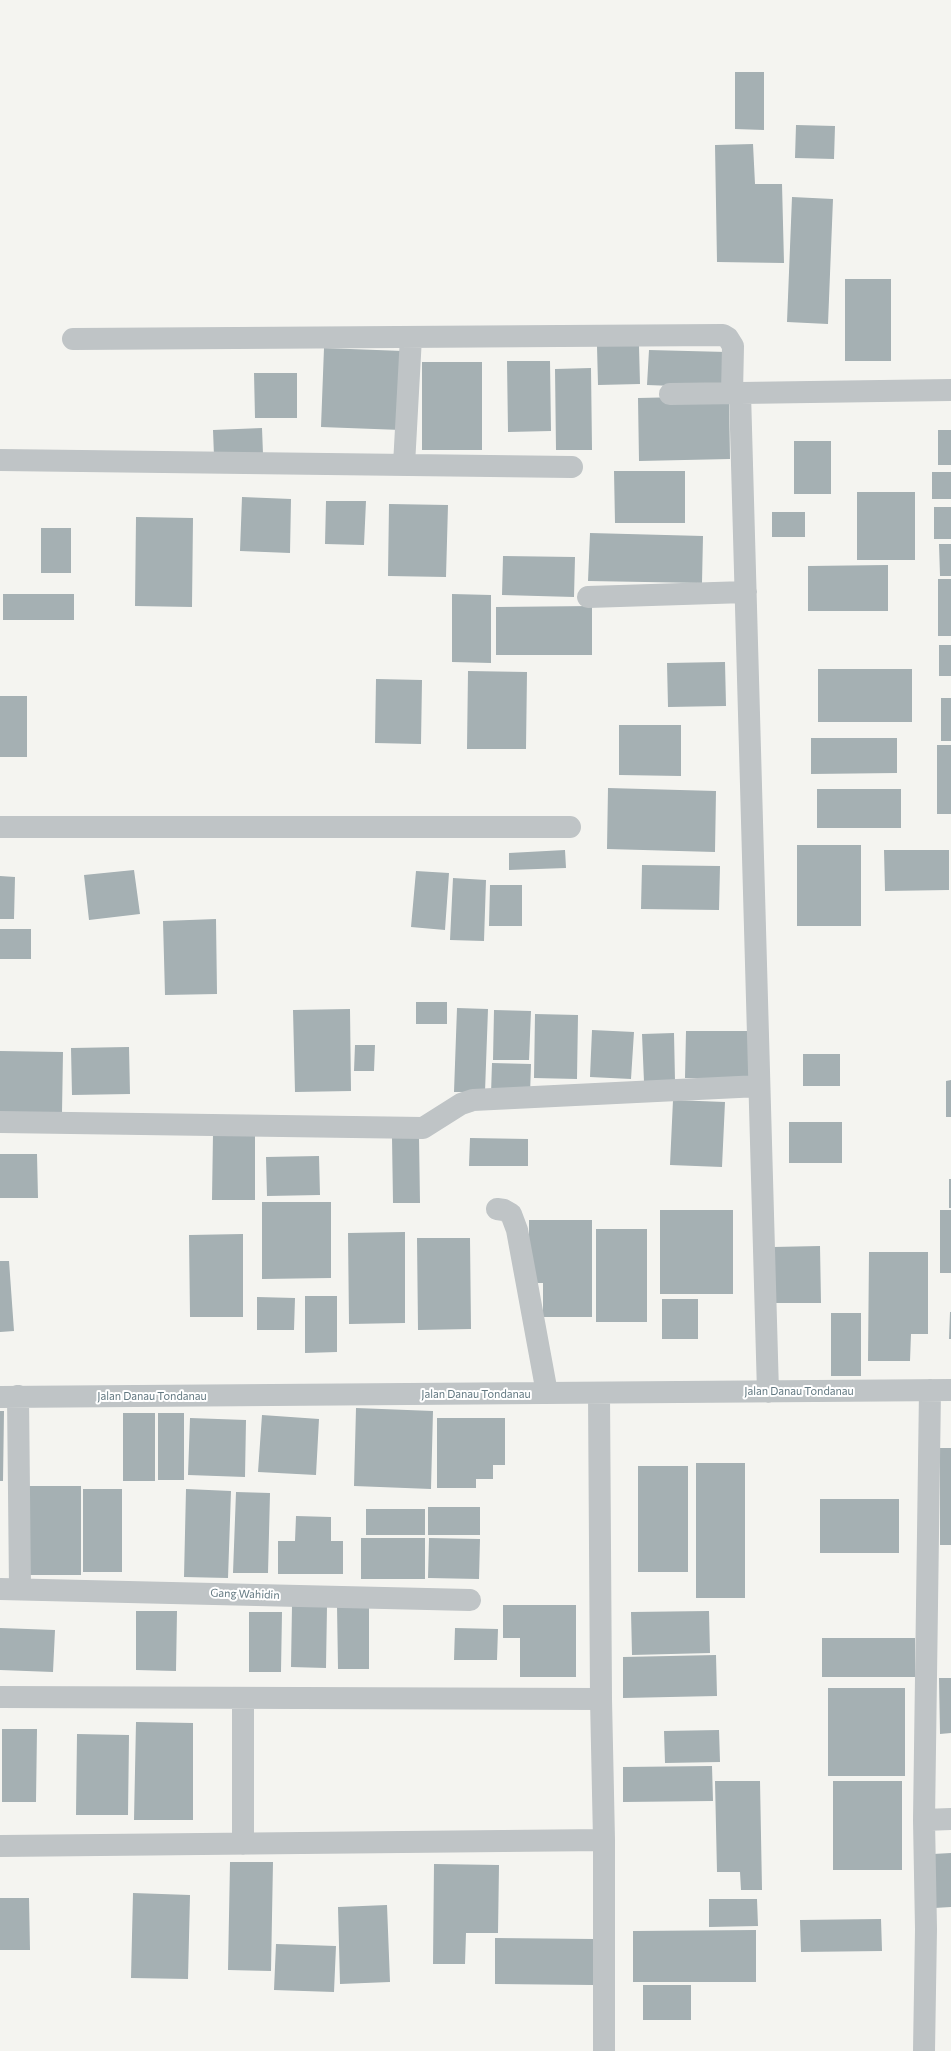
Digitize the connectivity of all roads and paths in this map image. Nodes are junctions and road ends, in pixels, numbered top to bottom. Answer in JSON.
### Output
{"nodes":[{"id":1,"x":411,"y":337,"type":"junction"},
{"id":2,"x":73,"y":339,"type":"dead end"},
{"id":3,"x":951,"y":390,"type":"edge"},
{"id":4,"x":736,"y":393,"type":"junction"},
{"id":5,"x":670,"y":394,"type":"dead end"},
{"id":6,"x":0,"y":460,"type":"edge"},
{"id":7,"x":404,"y":465,"type":"junction"},
{"id":8,"x":572,"y":467,"type":"dead end"},
{"id":9,"x":746,"y":592,"type":"junction"},
{"id":10,"x":588,"y":596,"type":"dead end"},
{"id":11,"x":0,"y":827,"type":"edge"},
{"id":12,"x":570,"y":827,"type":"dead end"},
{"id":13,"x":760,"y":1086,"type":"junction"},
{"id":14,"x":0,"y":1122,"type":"edge"},
{"id":15,"x":497,"y":1209,"type":"dead end"},
{"id":16,"x":940,"y":1390,"type":"edge"},
{"id":17,"x":768,"y":1392,"type":"junction"},
{"id":18,"x":547,"y":1393,"type":"junction"},
{"id":19,"x":599,"y":1393,"type":"junction"},
{"id":20,"x":9,"y":1397,"type":"edge"},
{"id":21,"x":10,"y":1589,"type":"edge"},
{"id":22,"x":470,"y":1600,"type":"dead end"},
{"id":23,"x":0,"y":1697,"type":"edge"},
{"id":24,"x":243,"y":1698,"type":"junction"},
{"id":25,"x":601,"y":1699,"type":"junction"},
{"id":26,"x":951,"y":1819,"type":"edge"},
{"id":27,"x":924,"y":1820,"type":"junction"},
{"id":28,"x":604,"y":1840,"type":"junction"},
{"id":29,"x":243,"y":1844,"type":"junction"},
{"id":30,"x":0,"y":1846,"type":"edge"},
{"id":31,"x":604,"y":2051,"type":"edge"},
{"id":32,"x":924,"y":2051,"type":"edge"}],
"edges":[{"from":1,"to":2,"type":"street"},
{"from":1,"to":4,"type":"street"},
{"from":1,"to":7,"type":"street"},
{"from":3,"to":4,"type":"street"},
{"from":4,"to":5,"type":"street"},
{"from":4,"to":9,"type":"street"},
{"from":6,"to":7,"type":"street"},
{"from":7,"to":8,"type":"street"},
{"from":9,"to":10,"type":"street"},
{"from":9,"to":13,"type":"street"},
{"from":11,"to":12,"type":"street"},
{"from":13,"to":14,"type":"street"},
{"from":13,"to":17,"type":"street"},
{"from":15,"to":18,"type":"street"},
{"from":16,"to":17,"type":"street","name":"Jalan Danau Tondanau"},
{"from":16,"to":27,"type":"street"},
{"from":17,"to":19,"type":"street","name":"Jalan Danau Tondanau"},
{"from":18,"to":19,"type":"street","name":"Jalan Danau Tondanau"},
{"from":18,"to":20,"type":"street","name":"Jalan Danau Tondanau"},
{"from":19,"to":25,"type":"street"},
{"from":20,"to":21,"type":"street","name":"Gang Wahidin"},
{"from":21,"to":22,"type":"street","name":"Gang Wahidin"},
{"from":23,"to":24,"type":"street"},
{"from":24,"to":25,"type":"street"},
{"from":24,"to":29,"type":"street"},
{"from":25,"to":28,"type":"street"},
{"from":26,"to":27,"type":"street"},
{"from":27,"to":32,"type":"street"},
{"from":28,"to":29,"type":"street"},
{"from":28,"to":31,"type":"street"},
{"from":29,"to":30,"type":"street"}]}
